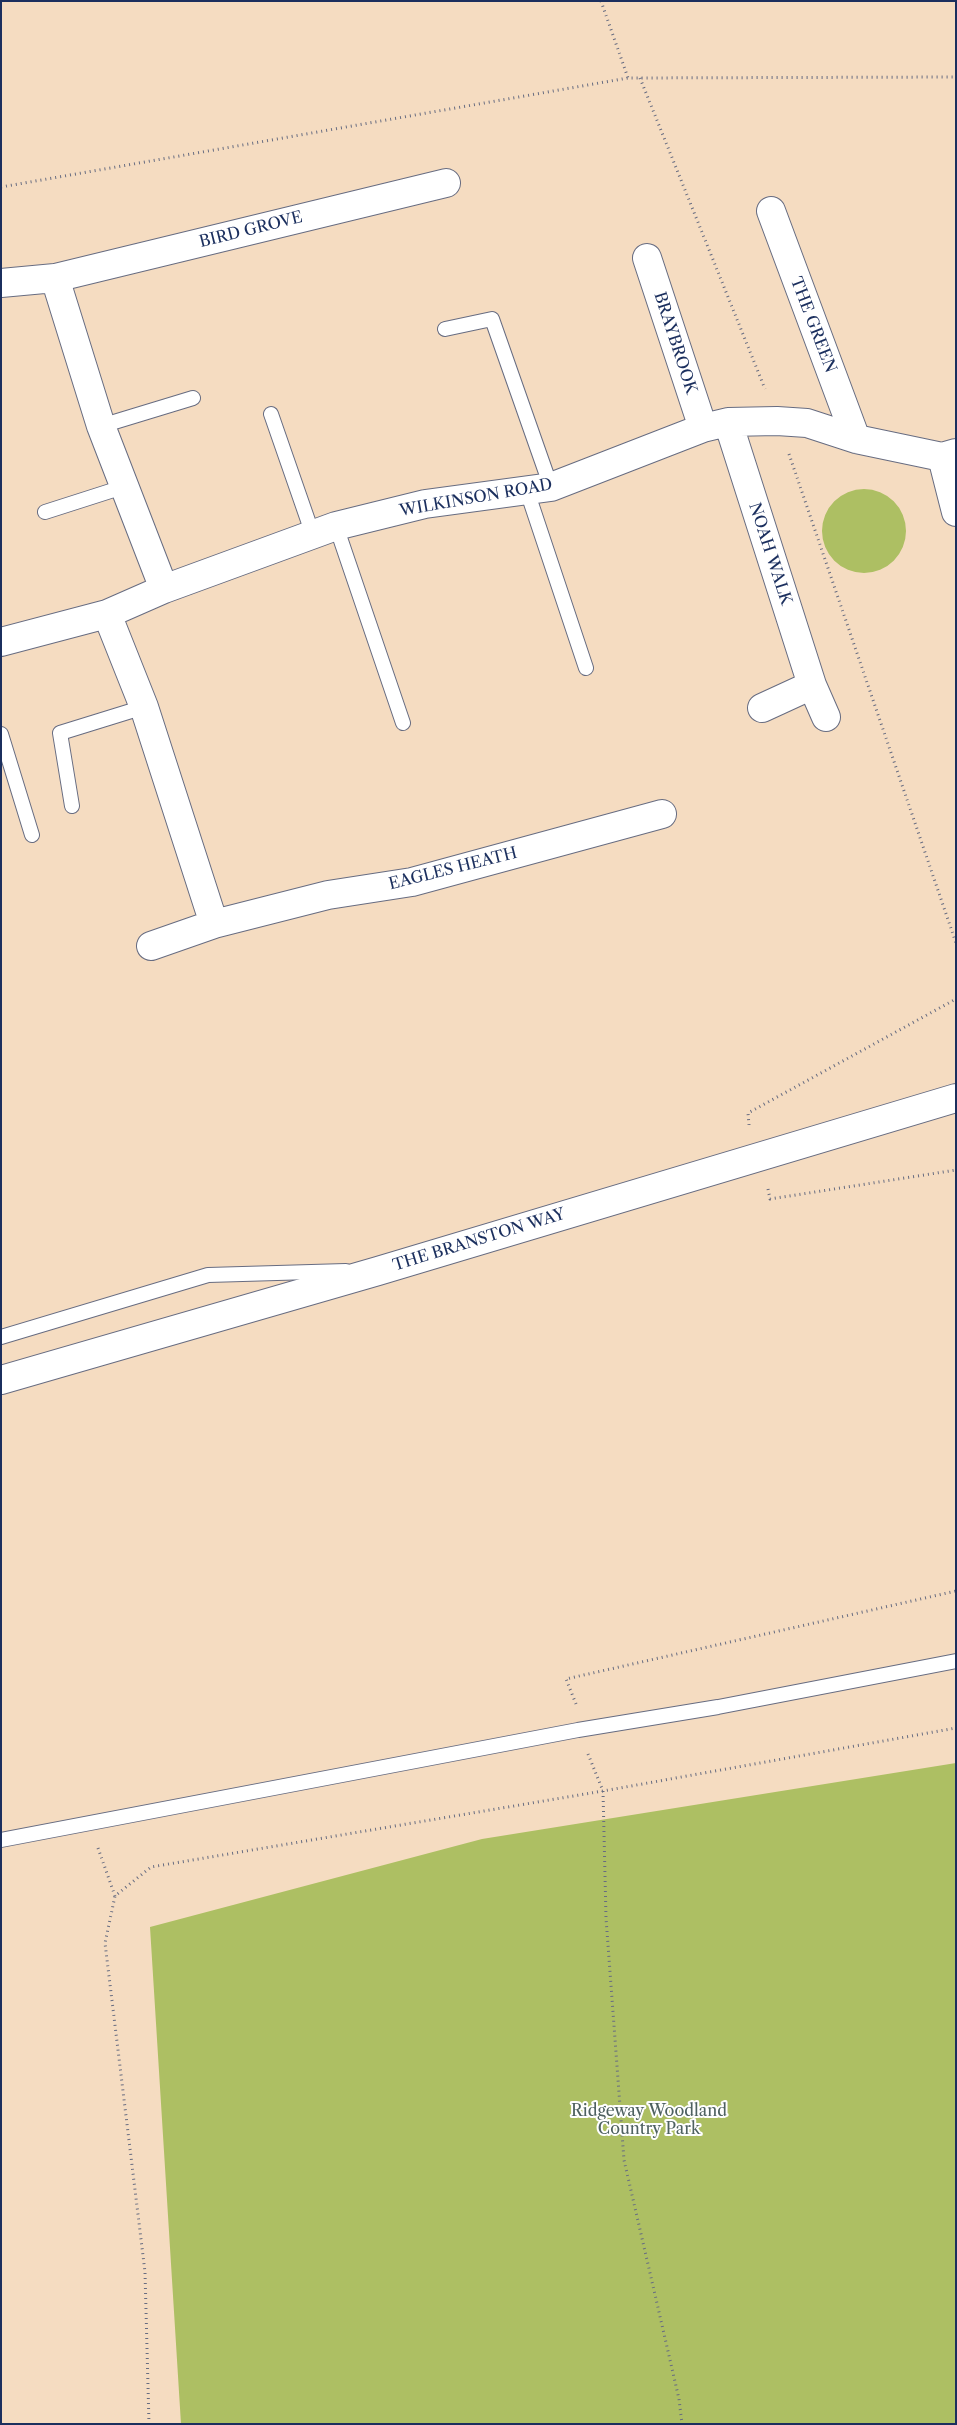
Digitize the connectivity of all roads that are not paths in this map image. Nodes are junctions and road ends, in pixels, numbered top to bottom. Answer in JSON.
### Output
{"nodes":[{"id":1,"x":446,"y":183,"type":"dead end"},
{"id":2,"x":771,"y":211,"type":"dead end"},
{"id":3,"x":647,"y":258,"type":"dead end"},
{"id":4,"x":55,"y":278,"type":"junction"},
{"id":5,"x":1,"y":283,"type":"edge"},
{"id":6,"x":445,"y":329,"type":"dead end"},
{"id":7,"x":193,"y":398,"type":"dead end"},
{"id":8,"x":271,"y":414,"type":"dead end"},
{"id":9,"x":715,"y":425,"type":"junction"},
{"id":10,"x":101,"y":426,"type":"junction"},
{"id":11,"x":856,"y":439,"type":"junction"},
{"id":12,"x":949,"y":455,"type":"edge"},
{"id":13,"x":123,"y":487,"type":"junction"},
{"id":14,"x":539,"y":489,"type":"junction"},
{"id":15,"x":45,"y":512,"type":"dead end"},
{"id":16,"x":956,"y":512,"type":"edge"},
{"id":17,"x":324,"y":531,"type":"junction"},
{"id":18,"x":164,"y":588,"type":"junction"},
{"id":19,"x":107,"y":614,"type":"junction"},
{"id":20,"x":1,"y":642,"type":"edge"},
{"id":21,"x":586,"y":668,"type":"dead end"},
{"id":22,"x":812,"y":685,"type":"junction"},
{"id":23,"x":144,"y":707,"type":"junction"},
{"id":24,"x":762,"y":708,"type":"dead end"},
{"id":25,"x":826,"y":717,"type":"dead end"},
{"id":26,"x":403,"y":723,"type":"dead end"},
{"id":27,"x":1,"y":734,"type":"edge"},
{"id":28,"x":72,"y":806,"type":"dead end"},
{"id":29,"x":662,"y":814,"type":"dead end"},
{"id":30,"x":32,"y":835,"type":"dead end"},
{"id":31,"x":214,"y":924,"type":"junction"},
{"id":32,"x":151,"y":946,"type":"dead end"},
{"id":33,"x":956,"y":1098,"type":"edge"},
{"id":34,"x":378,"y":1271,"type":"junction"},
{"id":35,"x":1,"y":1337,"type":"edge"},
{"id":36,"x":1,"y":1380,"type":"edge"},
{"id":37,"x":956,"y":1661,"type":"edge"},
{"id":38,"x":1,"y":1840,"type":"edge"}],
"edges":[{"from":1,"to":4,"type":"main road","name":"BIRD GROVE"},
{"from":2,"to":11,"type":"main road","name":"THE GREEN"},
{"from":3,"to":9,"type":"main road","name":"BRAYBROOK"},
{"from":4,"to":5,"type":"main road","name":"BIRD GROVE"},
{"from":4,"to":10,"type":"main road"},
{"from":6,"to":14,"type":"lane"},
{"from":7,"to":10,"type":"lane"},
{"from":8,"to":17,"type":"lane"},
{"from":9,"to":11,"type":"main road","name":"WILKINSON ROAD"},
{"from":9,"to":14,"type":"main road","name":"WILKINSON ROAD"},
{"from":9,"to":22,"type":"main road","name":"NOAH WALK"},
{"from":10,"to":13,"type":"main road"},
{"from":11,"to":12,"type":"main road","name":"WILKINSON ROAD"},
{"from":12,"to":16,"type":"main road"},
{"from":13,"to":15,"type":"lane"},
{"from":13,"to":18,"type":"main road"},
{"from":14,"to":17,"type":"main road","name":"WILKINSON ROAD"},
{"from":14,"to":21,"type":"lane"},
{"from":17,"to":18,"type":"main road","name":"WILKINSON ROAD"},
{"from":17,"to":26,"type":"lane"},
{"from":18,"to":19,"type":"main road","name":"WILKINSON ROAD"},
{"from":19,"to":20,"type":"main road","name":"WILKINSON ROAD"},
{"from":19,"to":23,"type":"main road"},
{"from":22,"to":24,"type":"main road"},
{"from":22,"to":25,"type":"main road","name":"NOAH WALK"},
{"from":23,"to":28,"type":"lane"},
{"from":23,"to":31,"type":"main road"},
{"from":27,"to":30,"type":"lane"},
{"from":29,"to":31,"type":"main road","name":"EAGLES HEATH"},
{"from":31,"to":32,"type":"main road","name":"EAGLES HEATH"},
{"from":33,"to":34,"type":"main road","name":"THE BRANSTON WAY"},
{"from":34,"to":35,"type":"lane"},
{"from":34,"to":36,"type":"main road","name":"THE BRANSTON WAY"},
{"from":37,"to":38,"type":"lane"}]}
